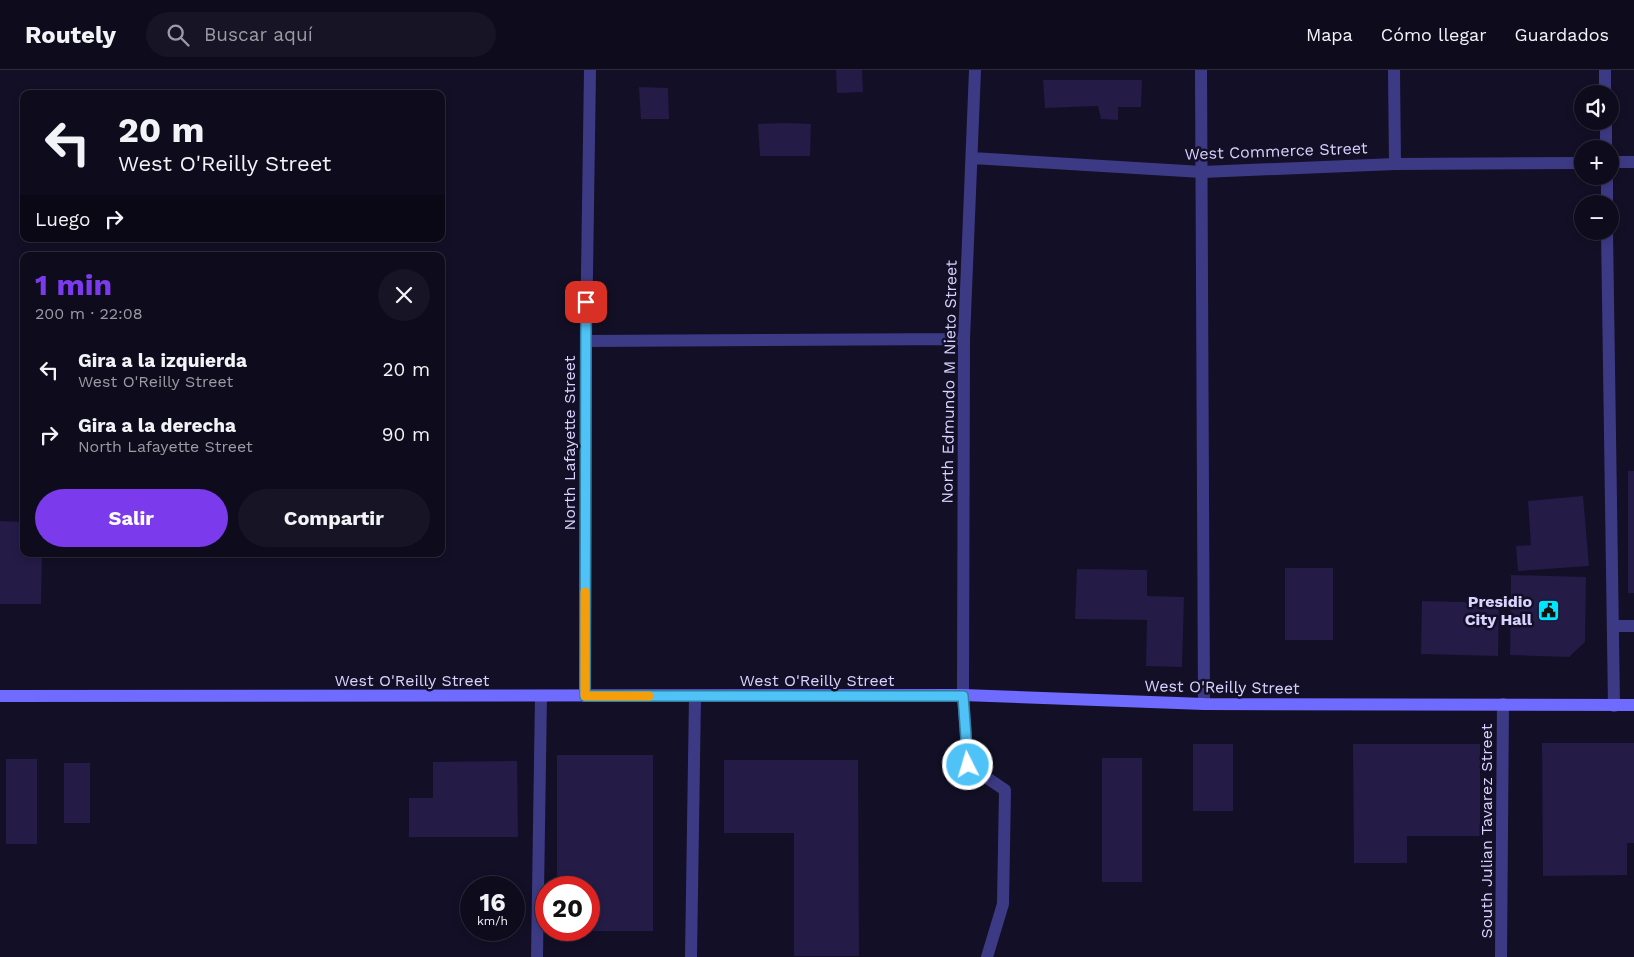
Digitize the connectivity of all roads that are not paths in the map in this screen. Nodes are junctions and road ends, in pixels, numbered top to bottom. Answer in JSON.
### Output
{"nodes":[{"id":1,"x":590,"y":70,"type":"edge"},
{"id":2,"x":975,"y":70,"type":"edge"},
{"id":3,"x":1201,"y":70,"type":"edge"},
{"id":4,"x":1394,"y":70,"type":"edge"},
{"id":5,"x":1605,"y":70,"type":"edge"},
{"id":6,"x":1605,"y":85,"type":"edge"},
{"id":7,"x":972,"y":158,"type":"junction"},
{"id":8,"x":1574,"y":162,"type":"edge"},
{"id":9,"x":1619,"y":162,"type":"edge"},
{"id":10,"x":1634,"y":162,"type":"edge"},
{"id":11,"x":1395,"y":164,"type":"junction"},
{"id":12,"x":1202,"y":172,"type":"junction"},
{"id":13,"x":1608,"y":240,"type":"edge"},
{"id":14,"x":964,"y":339,"type":"junction"},
{"id":15,"x":586,"y":341,"type":"junction"},
{"id":16,"x":1613,"y":626,"type":"junction"},
{"id":17,"x":1634,"y":626,"type":"edge"},
{"id":18,"x":0,"y":696,"type":"edge"},
{"id":19,"x":541,"y":696,"type":"junction"},
{"id":20,"x":585,"y":696,"type":"junction"},
{"id":21,"x":695,"y":696,"type":"junction"},
{"id":22,"x":963,"y":696,"type":"junction"},
{"id":23,"x":1204,"y":704,"type":"junction"},
{"id":24,"x":1503,"y":704,"type":"junction"},
{"id":25,"x":1634,"y":705,"type":"edge"},
{"id":26,"x":1614,"y":706,"type":"junction"},
{"id":27,"x":538,"y":957,"type":"edge"},
{"id":28,"x":691,"y":957,"type":"edge"},
{"id":29,"x":987,"y":957,"type":"edge"},
{"id":30,"x":1501,"y":957,"type":"edge"}],
"edges":[{"from":1,"to":15,"type":"street","name":"North Lafayette Street"},
{"from":2,"to":7,"type":"street","name":"North Edmundo M Nieto Street"},
{"from":3,"to":12,"type":"street"},
{"from":4,"to":11,"type":"street"},
{"from":5,"to":6,"type":"street"},
{"from":7,"to":12,"type":"street","name":"West Commerce Street"},
{"from":7,"to":14,"type":"street","name":"North Edmundo M Nieto Street"},
{"from":8,"to":11,"type":"street","name":"West Commerce Street"},
{"from":9,"to":10,"type":"street"},
{"from":11,"to":12,"type":"street","name":"West Commerce Street"},
{"from":12,"to":23,"type":"street"},
{"from":13,"to":16,"type":"street"},
{"from":14,"to":15,"type":"street"},
{"from":14,"to":22,"type":"street","name":"North Edmundo M Nieto Street"},
{"from":15,"to":20,"type":"street","name":"North Lafayette Street"},
{"from":16,"to":17,"type":"street"},
{"from":16,"to":26,"type":"street"},
{"from":18,"to":19,"type":"main road","name":"West O'Reilly Street"},
{"from":19,"to":20,"type":"main road","name":"West O'Reilly Street"},
{"from":19,"to":27,"type":"street"},
{"from":20,"to":21,"type":"main road","name":"West O'Reilly Street"},
{"from":21,"to":22,"type":"main road","name":"West O'Reilly Street"},
{"from":21,"to":28,"type":"street"},
{"from":22,"to":23,"type":"main road","name":"West O'Reilly Street"},
{"from":22,"to":29,"type":"street","name":"North Edmundo M Nieto Street"},
{"from":23,"to":24,"type":"main road","name":"West O'Reilly Street"},
{"from":24,"to":26,"type":"main road","name":"West O'Reilly Street"},
{"from":24,"to":30,"type":"street","name":"South Julian Tavarez Street"},
{"from":25,"to":26,"type":"main road","name":"West O'Reilly Street"}]}
